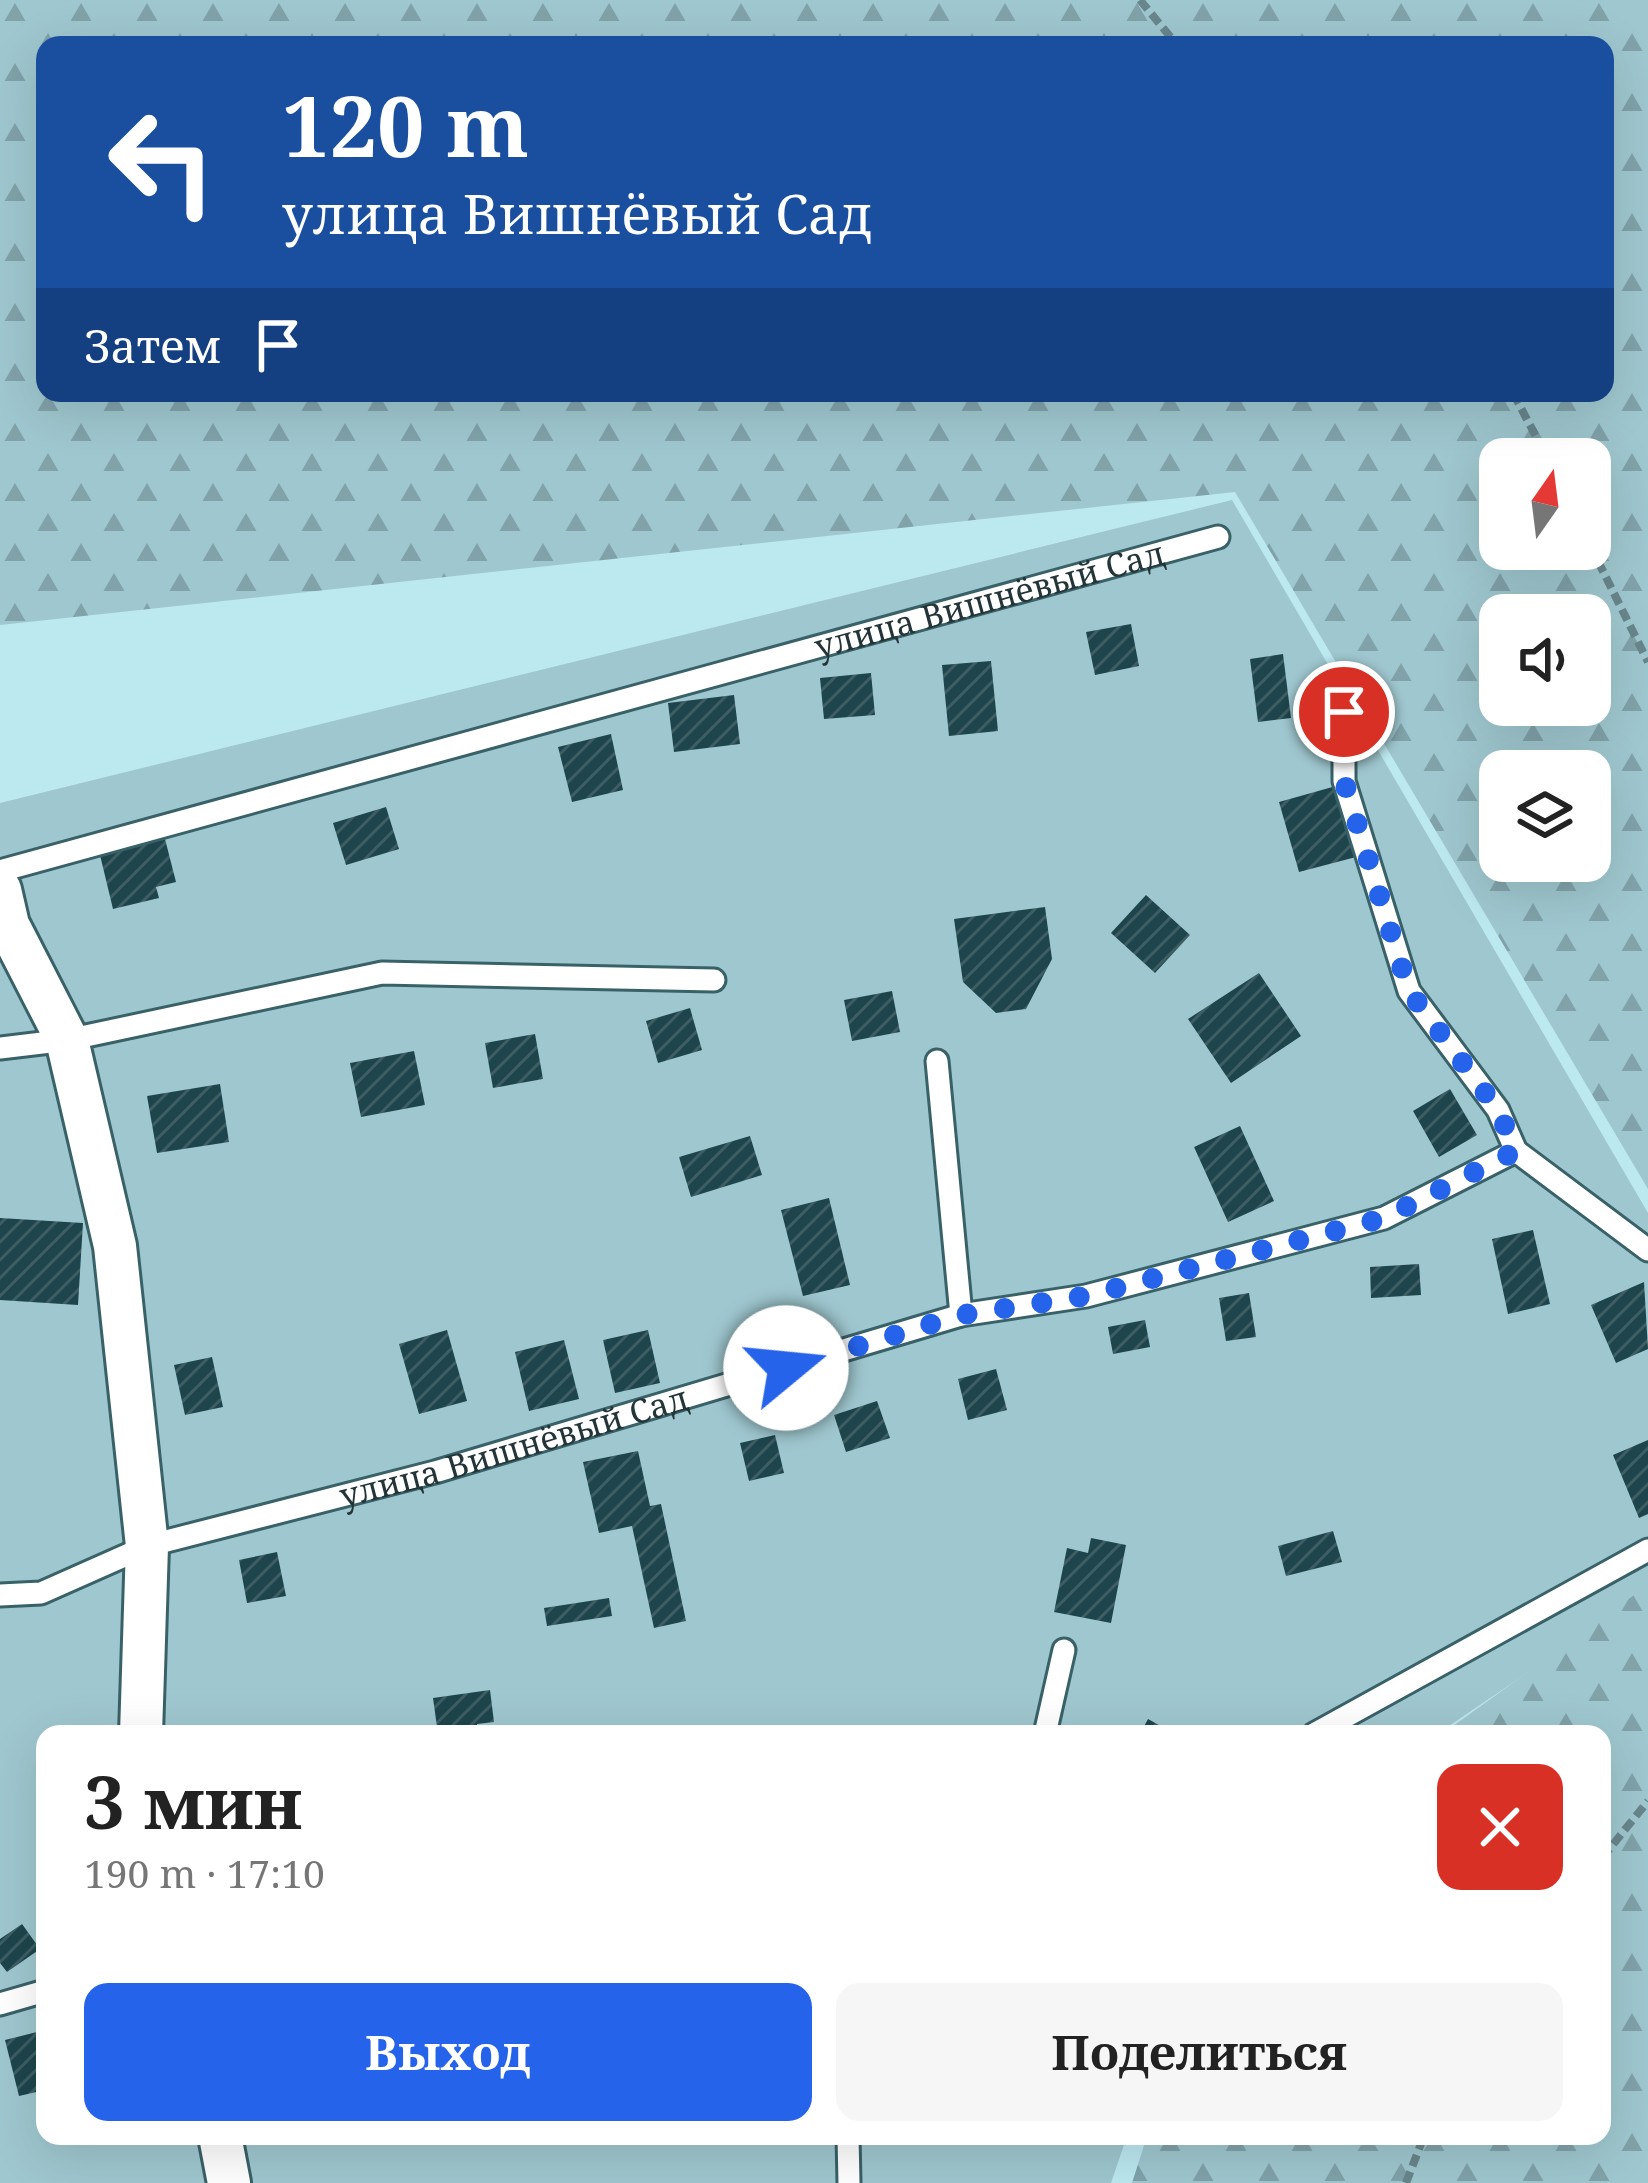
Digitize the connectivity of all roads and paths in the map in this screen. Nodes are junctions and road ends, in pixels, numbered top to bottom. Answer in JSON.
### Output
{"nodes":[{"id":1,"x":1140,"y":0,"type":"edge"},
{"id":2,"x":1170,"y":36,"type":"edge"},
{"id":3,"x":1518,"y":402,"type":"edge"},
{"id":4,"x":1537,"y":438,"type":"edge"},
{"id":5,"x":1218,"y":537,"type":"dead end"},
{"id":6,"x":1602,"y":570,"type":"edge"},
{"id":7,"x":1648,"y":662,"type":"edge"},
{"id":8,"x":1344,"y":712,"type":"dead end"},
{"id":9,"x":0,"y":871,"type":"edge"},
{"id":10,"x":0,"y":890,"type":"edge"},
{"id":11,"x":714,"y":980,"type":"dead end"},
{"id":12,"x":67,"y":1040,"type":"junction"},
{"id":13,"x":0,"y":1048,"type":"edge"},
{"id":14,"x":937,"y":1061,"type":"dead end"},
{"id":15,"x":1516,"y":1151,"type":"junction"},
{"id":16,"x":1648,"y":1250,"type":"edge"},
{"id":17,"x":961,"y":1315,"type":"junction"},
{"id":18,"x":147,"y":1546,"type":"junction"},
{"id":19,"x":1648,"y":1550,"type":"edge"},
{"id":20,"x":0,"y":1595,"type":"edge"},
{"id":21,"x":1064,"y":1650,"type":"dead end"},
{"id":22,"x":141,"y":1725,"type":"edge"},
{"id":23,"x":1047,"y":1725,"type":"edge"},
{"id":24,"x":1330,"y":1725,"type":"edge"},
{"id":25,"x":1648,"y":1801,"type":"edge"},
{"id":26,"x":1611,"y":1847,"type":"edge"},
{"id":27,"x":36,"y":1993,"type":"edge"},
{"id":28,"x":0,"y":2004,"type":"edge"},
{"id":29,"x":222,"y":2145,"type":"edge"},
{"id":30,"x":848,"y":2145,"type":"edge"},
{"id":31,"x":1421,"y":2145,"type":"edge"},
{"id":32,"x":230,"y":2183,"type":"edge"},
{"id":33,"x":849,"y":2183,"type":"edge"},
{"id":34,"x":1406,"y":2183,"type":"edge"}],
"edges":[{"from":1,"to":2,"type":"path"},
{"from":3,"to":4,"type":"path"},
{"from":5,"to":9,"type":"lane","name":"улица Вишнёвый Сад"},
{"from":6,"to":7,"type":"path"},
{"from":8,"to":15,"type":"lane"},
{"from":10,"to":12,"type":"street"},
{"from":11,"to":12,"type":"lane"},
{"from":12,"to":13,"type":"lane"},
{"from":12,"to":18,"type":"street"},
{"from":14,"to":17,"type":"lane"},
{"from":15,"to":16,"type":"lane"},
{"from":15,"to":17,"type":"lane","name":"улица Вишнёвый Сад"},
{"from":17,"to":18,"type":"lane","name":"улица Вишнёвый Сад"},
{"from":18,"to":20,"type":"lane","name":"улица Вишнёвый Сад"},
{"from":18,"to":22,"type":"street"},
{"from":19,"to":24,"type":"lane"},
{"from":21,"to":23,"type":"lane"},
{"from":25,"to":26,"type":"path"},
{"from":27,"to":28,"type":"lane"},
{"from":29,"to":32,"type":"street"},
{"from":30,"to":33,"type":"lane"},
{"from":31,"to":34,"type":"path"}]}
